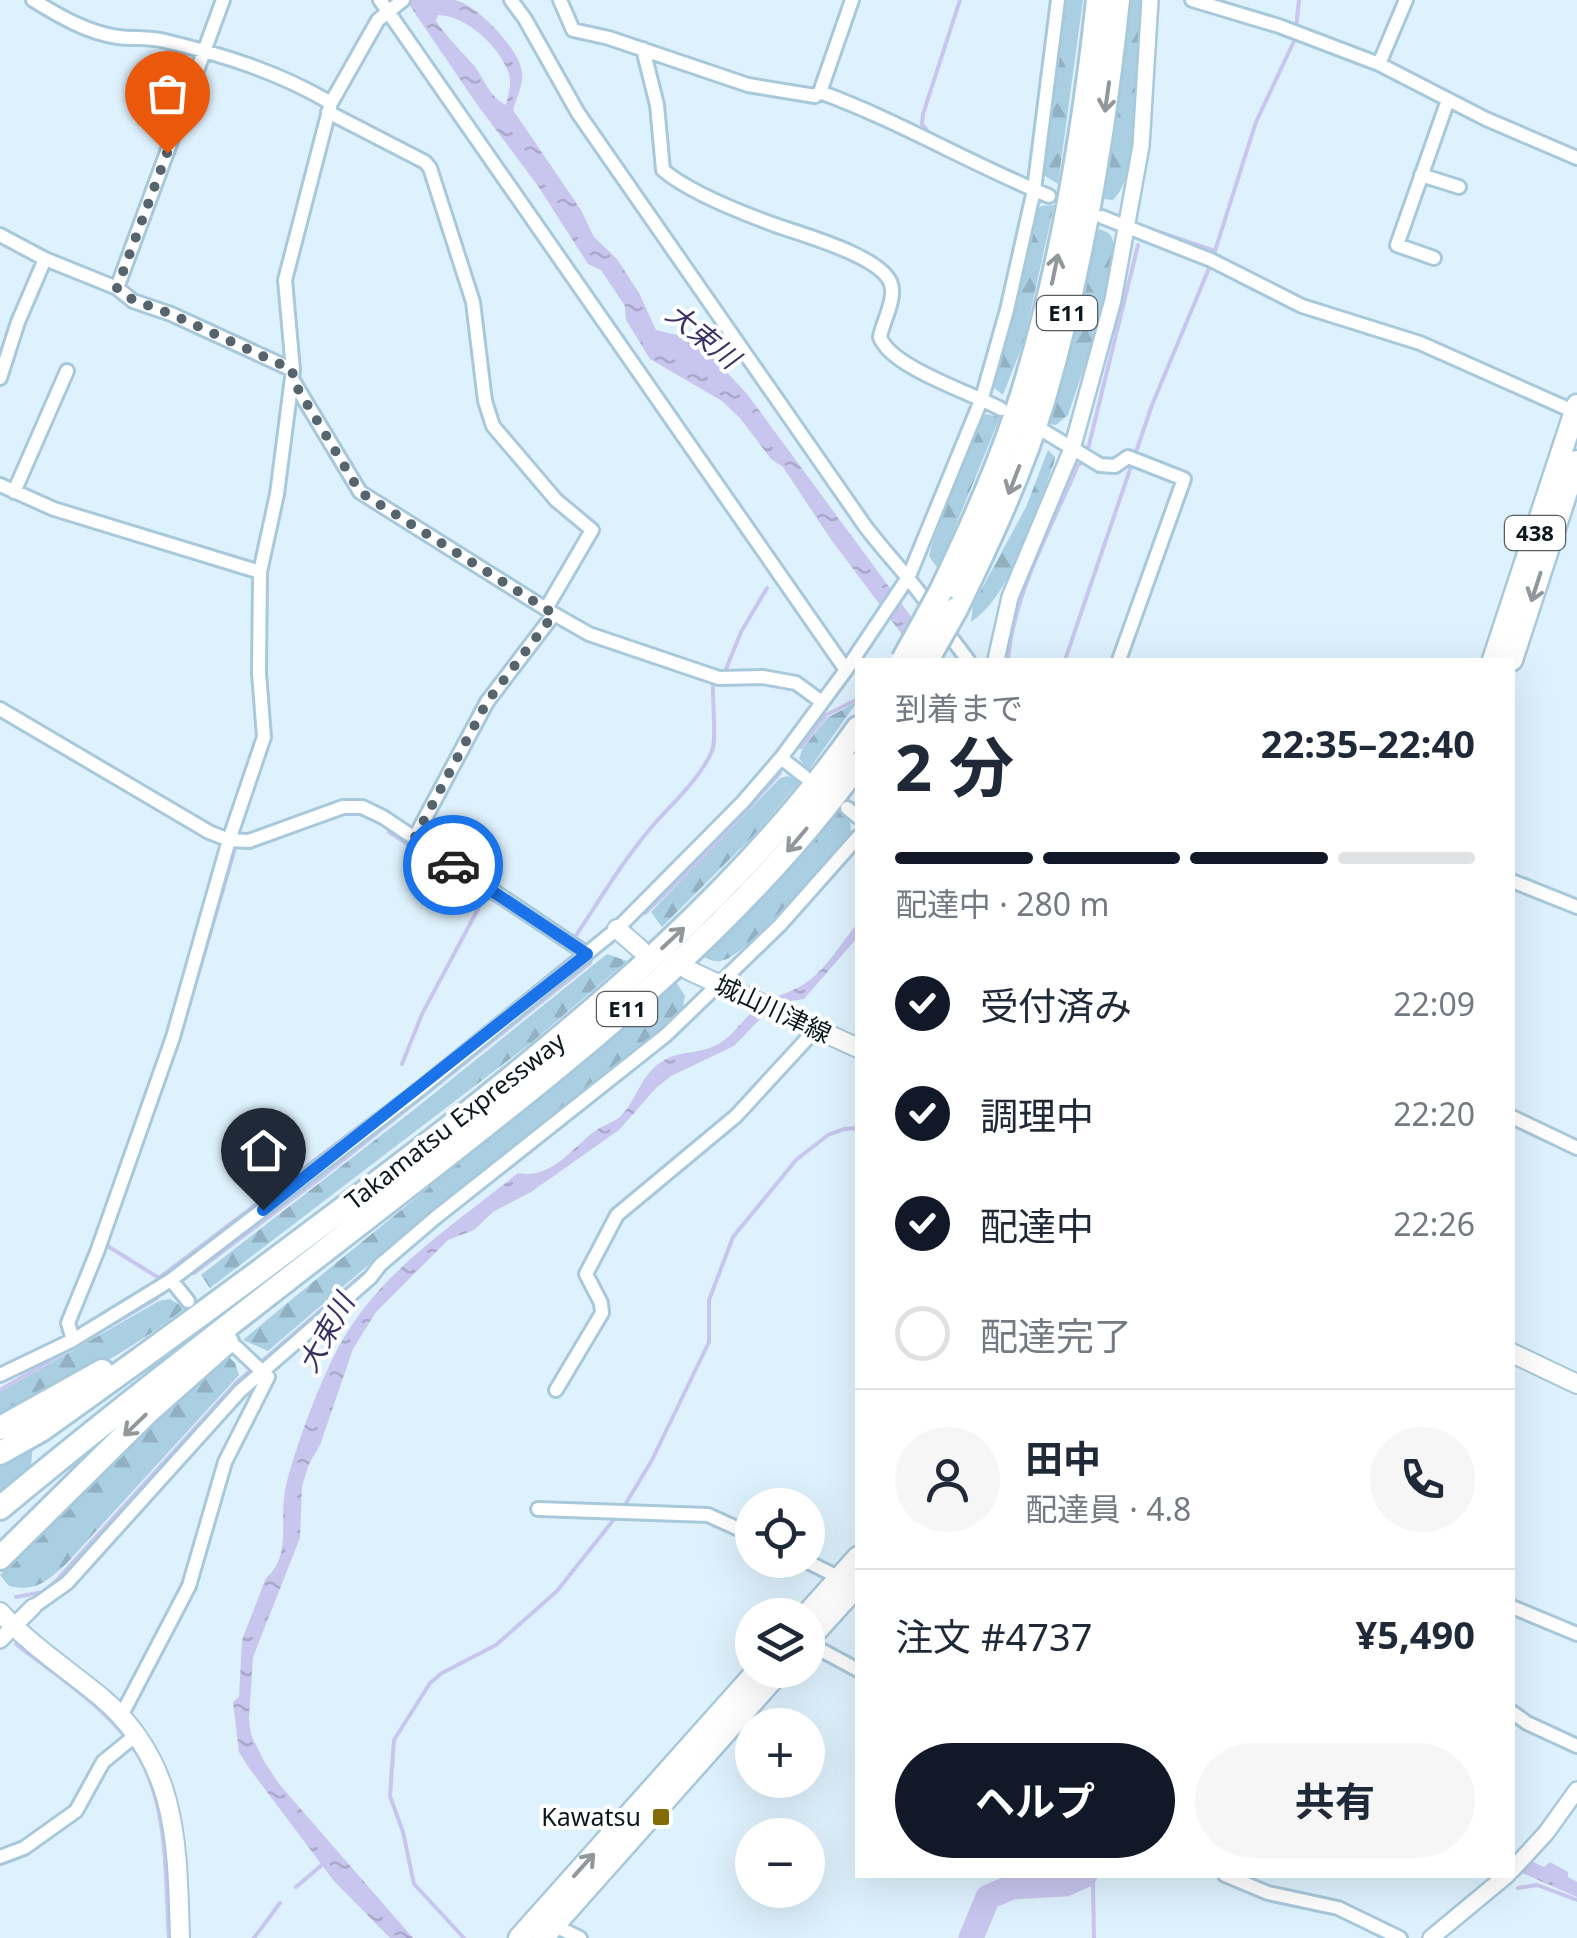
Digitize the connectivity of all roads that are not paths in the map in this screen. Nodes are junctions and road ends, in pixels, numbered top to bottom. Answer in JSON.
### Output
{"nodes":[{"id":1,"x":33,"y":0,"type":"edge"},
{"id":2,"x":223,"y":0,"type":"edge"},
{"id":3,"x":511,"y":0,"type":"edge"},
{"id":4,"x":560,"y":0,"type":"edge"},
{"id":5,"x":852,"y":0,"type":"edge"},
{"id":6,"x":1058,"y":0,"type":"edge"},
{"id":7,"x":1098,"y":0,"type":"edge"},
{"id":8,"x":1118,"y":0,"type":"edge"},
{"id":9,"x":1150,"y":0,"type":"edge"},
{"id":10,"x":1192,"y":0,"type":"edge"},
{"id":11,"x":1406,"y":0,"type":"edge"},
{"id":12,"x":391,"y":5,"type":"edge"},
{"id":13,"x":642,"y":49,"type":"junction"},
{"id":14,"x":205,"y":52,"type":"junction"},
{"id":15,"x":1380,"y":64,"type":"junction"},
{"id":16,"x":820,"y":92,"type":"junction"},
{"id":17,"x":1448,"y":100,"type":"junction"},
{"id":18,"x":330,"y":107,"type":"junction"},
{"id":19,"x":1577,"y":158,"type":"edge"},
{"id":20,"x":1422,"y":175,"type":"junction"},
{"id":21,"x":1459,"y":187,"type":"dead end"},
{"id":22,"x":1034,"y":190,"type":"junction"},
{"id":23,"x":1049,"y":196,"type":"dead end"},
{"id":24,"x":1102,"y":217,"type":"dead end"},
{"id":25,"x":1127,"y":226,"type":"junction"},
{"id":26,"x":0,"y":236,"type":"edge"},
{"id":27,"x":1434,"y":258,"type":"dead end"},
{"id":28,"x":44,"y":259,"type":"junction"},
{"id":29,"x":117,"y":288,"type":"junction"},
{"id":30,"x":67,"y":371,"type":"dead end"},
{"id":31,"x":293,"y":374,"type":"junction"},
{"id":32,"x":0,"y":378,"type":"edge"},
{"id":33,"x":982,"y":398,"type":"junction"},
{"id":34,"x":1001,"y":409,"type":"dead end"},
{"id":35,"x":1576,"y":410,"type":"edge"},
{"id":36,"x":1042,"y":430,"type":"dead end"},
{"id":37,"x":1072,"y":449,"type":"junction"},
{"id":38,"x":1577,"y":461,"type":"edge"},
{"id":39,"x":0,"y":485,"type":"edge"},
{"id":40,"x":14,"y":492,"type":"junction"},
{"id":41,"x":260,"y":572,"type":"junction"},
{"id":42,"x":906,"y":579,"type":"junction"},
{"id":43,"x":949,"y":600,"type":"junction"},
{"id":44,"x":550,"y":611,"type":"junction"},
{"id":45,"x":906,"y":658,"type":"edge"},
{"id":46,"x":928,"y":658,"type":"edge"},
{"id":47,"x":966,"y":658,"type":"edge"},
{"id":48,"x":996,"y":658,"type":"edge"},
{"id":49,"x":1121,"y":658,"type":"edge"},
{"id":50,"x":1494,"y":658,"type":"edge"},
{"id":51,"x":1513,"y":658,"type":"edge"},
{"id":52,"x":847,"y":668,"type":"junction"},
{"id":53,"x":822,"y":702,"type":"junction"},
{"id":54,"x":0,"y":708,"type":"edge"},
{"id":55,"x":855,"y":732,"type":"edge"},
{"id":56,"x":780,"y":758,"type":"junction"},
{"id":57,"x":855,"y":768,"type":"edge"},
{"id":58,"x":804,"y":776,"type":"dead end"},
{"id":59,"x":414,"y":839,"type":"junction"},
{"id":60,"x":230,"y":840,"type":"junction"},
{"id":61,"x":855,"y":840,"type":"edge"},
{"id":62,"x":1515,"y":882,"type":"edge"},
{"id":63,"x":1577,"y":907,"type":"edge"},
{"id":64,"x":617,"y":929,"type":"junction"},
{"id":65,"x":640,"y":948,"type":"dead end"},
{"id":66,"x":587,"y":954,"type":"junction"},
{"id":67,"x":688,"y":970,"type":"dead end"},
{"id":68,"x":723,"y":987,"type":"junction"},
{"id":69,"x":812,"y":1027,"type":"junction"},
{"id":70,"x":855,"y":1047,"type":"edge"},
{"id":71,"x":1515,"y":1118,"type":"edge"},
{"id":72,"x":1577,"y":1148,"type":"edge"},
{"id":73,"x":364,"y":1220,"type":"junction"},
{"id":74,"x":171,"y":1280,"type":"junction"},
{"id":75,"x":192,"y":1309,"type":"junction"},
{"id":76,"x":74,"y":1340,"type":"junction"},
{"id":77,"x":236,"y":1347,"type":"dead end"},
{"id":78,"x":1515,"y":1354,"type":"edge"},
{"id":79,"x":258,"y":1367,"type":"junction"},
{"id":80,"x":0,"y":1376,"type":"edge"},
{"id":81,"x":1577,"y":1384,"type":"edge"},
{"id":82,"x":556,"y":1390,"type":"dead end"},
{"id":83,"x":0,"y":1428,"type":"edge"},
{"id":84,"x":0,"y":1452,"type":"edge"},
{"id":85,"x":0,"y":1508,"type":"edge"},
{"id":86,"x":538,"y":1508,"type":"dead end"},
{"id":87,"x":735,"y":1527,"type":"edge"},
{"id":88,"x":0,"y":1558,"type":"edge"},
{"id":89,"x":825,"y":1570,"type":"edge"},
{"id":90,"x":851,"y":1583,"type":"edge"},
{"id":91,"x":825,"y":1601,"type":"edge"},
{"id":92,"x":33,"y":1607,"type":"joint"},
{"id":93,"x":1515,"y":1608,"type":"edge"},
{"id":94,"x":825,"y":1619,"type":"edge"},
{"id":95,"x":4,"y":1626,"type":"edge"},
{"id":96,"x":1577,"y":1634,"type":"edge"},
{"id":97,"x":825,"y":1652,"type":"edge"},
{"id":98,"x":855,"y":1668,"type":"edge"},
{"id":99,"x":743,"y":1688,"type":"edge"},
{"id":100,"x":764,"y":1688,"type":"edge"},
{"id":101,"x":1515,"y":1714,"type":"edge"},
{"id":102,"x":121,"y":1716,"type":"junction"},
{"id":103,"x":130,"y":1740,"type":"junction"},
{"id":104,"x":1577,"y":1746,"type":"edge"},
{"id":105,"x":1577,"y":1790,"type":"edge"},
{"id":106,"x":0,"y":1856,"type":"edge"},
{"id":107,"x":1515,"y":1867,"type":"edge"},
{"id":108,"x":1233,"y":1878,"type":"edge"},
{"id":109,"x":1503,"y":1878,"type":"edge"},
{"id":110,"x":545,"y":1927,"type":"edge"},
{"id":111,"x":180,"y":1938,"type":"edge"},
{"id":112,"x":519,"y":1938,"type":"edge"},
{"id":113,"x":580,"y":1938,"type":"edge"},
{"id":114,"x":1400,"y":1938,"type":"edge"},
{"id":115,"x":1431,"y":1938,"type":"edge"}],
"edges":[{"from":1,"to":14,"type":"street"},
{"from":2,"to":14,"type":"street"},
{"from":3,"to":42,"type":"street"},
{"from":4,"to":13,"type":"street"},
{"from":5,"to":16,"type":"street"},
{"from":6,"to":22,"type":"street"},
{"from":43,"to":7,"type":"highway","number":"E11","one_way":true},
{"from":8,"to":43,"type":"highway","number":"E11","one_way":true},
{"from":9,"to":25,"type":"street"},
{"from":10,"to":15,"type":"street"},
{"from":11,"to":15,"type":"street"},
{"from":12,"to":18,"type":"street"},
{"from":12,"to":52,"type":"street"},
{"from":13,"to":16,"type":"street"},
{"from":13,"to":33,"type":"street"},
{"from":14,"to":18,"type":"street"},
{"from":14,"to":29,"type":"street"},
{"from":15,"to":17,"type":"street"},
{"from":16,"to":22,"type":"street"},
{"from":17,"to":19,"type":"street"},
{"from":17,"to":20,"type":"street"},
{"from":18,"to":31,"type":"street"},
{"from":18,"to":44,"type":"street"},
{"from":20,"to":21,"type":"street"},
{"from":20,"to":27,"type":"street"},
{"from":22,"to":23,"type":"street"},
{"from":22,"to":33,"type":"street"},
{"from":24,"to":25,"type":"street"},
{"from":25,"to":35,"type":"street"},
{"from":25,"to":37,"type":"street"},
{"from":26,"to":28,"type":"street"},
{"from":28,"to":29,"type":"street"},
{"from":28,"to":32,"type":"street"},
{"from":29,"to":31,"type":"street"},
{"from":30,"to":40,"type":"street"},
{"from":31,"to":41,"type":"street"},
{"from":31,"to":44,"type":"street"},
{"from":33,"to":34,"type":"street"},
{"from":33,"to":42,"type":"street"},
{"from":35,"to":50,"type":"highway","number":"438"},
{"from":36,"to":37,"type":"street"},
{"from":37,"to":48,"type":"street"},
{"from":37,"to":49,"type":"street"},
{"from":38,"to":51,"type":"highway","number":"438","one_way":true},
{"from":39,"to":40,"type":"street"},
{"from":40,"to":41,"type":"street"},
{"from":41,"to":60,"type":"street"},
{"from":42,"to":47,"type":"street"},
{"from":42,"to":52,"type":"street"},
{"from":43,"to":45,"type":"highway","number":"E11","bridge":true},
{"from":43,"to":46,"type":"highway","number":"E11","bridge":true},
{"from":44,"to":53,"type":"street"},
{"from":44,"to":59,"type":"street"},
{"from":52,"to":53,"type":"street"},
{"from":53,"to":56,"type":"street"},
{"from":54,"to":60,"type":"street"},
{"from":75,"to":55,"type":"highway","name":"Takamatsu Expressway","number":"E11","one_way":true},
{"from":56,"to":58,"type":"street"},
{"from":56,"to":64,"type":"street"},
{"from":57,"to":73,"type":"highway","name":"Takamatsu Expressway","number":"E11","one_way":true},
{"from":59,"to":60,"type":"street"},
{"from":59,"to":66,"type":"street"},
{"from":60,"to":76,"type":"street"},
{"from":61,"to":68,"type":"street"},
{"from":62,"to":63,"type":"street"},
{"from":64,"to":65,"type":"main road"},
{"from":64,"to":66,"type":"street"},
{"from":66,"to":74,"type":"street"},
{"from":67,"to":68,"type":"main road","name":"城山川津線"},
{"from":68,"to":69,"type":"main road","name":"城山川津線"},
{"from":68,"to":79,"type":"street"},
{"from":69,"to":70,"type":"main road","name":"城山川津線"},
{"from":69,"to":82,"type":"street"},
{"from":71,"to":72,"type":"street"},
{"from":73,"to":85,"type":"highway","number":"E11"},
{"from":73,"to":88,"type":"highway","one_way":true},
{"from":74,"to":75,"type":"street"},
{"from":74,"to":76,"type":"street"},
{"from":75,"to":83,"type":"highway"},
{"from":75,"to":84,"type":"highway"},
{"from":76,"to":80,"type":"street"},
{"from":77,"to":79,"type":"street"},
{"from":78,"to":81,"type":"main road"},
{"from":79,"to":92,"type":"street"},
{"from":79,"to":102,"type":"street"},
{"from":86,"to":87,"type":"street"},
{"from":89,"to":90,"type":"street"},
{"from":90,"to":91,"type":"highway"},
{"from":90,"to":94,"type":"highway"},
{"from":92,"to":95,"type":"street"},
{"from":93,"to":96,"type":"street"},
{"from":95,"to":102,"type":"main road"},
{"from":97,"to":98,"type":"street"},
{"from":110,"to":99,"type":"highway","one_way":true},
{"from":100,"to":110,"type":"highway"},
{"from":101,"to":104,"type":"street"},
{"from":102,"to":103,"type":"main road"},
{"from":103,"to":106,"type":"street"},
{"from":103,"to":111,"type":"main road"},
{"from":105,"to":107,"type":"street"},
{"from":108,"to":114,"type":"street"},
{"from":109,"to":115,"type":"street"},
{"from":110,"to":112,"type":"highway"},
{"from":110,"to":113,"type":"street"}]}
